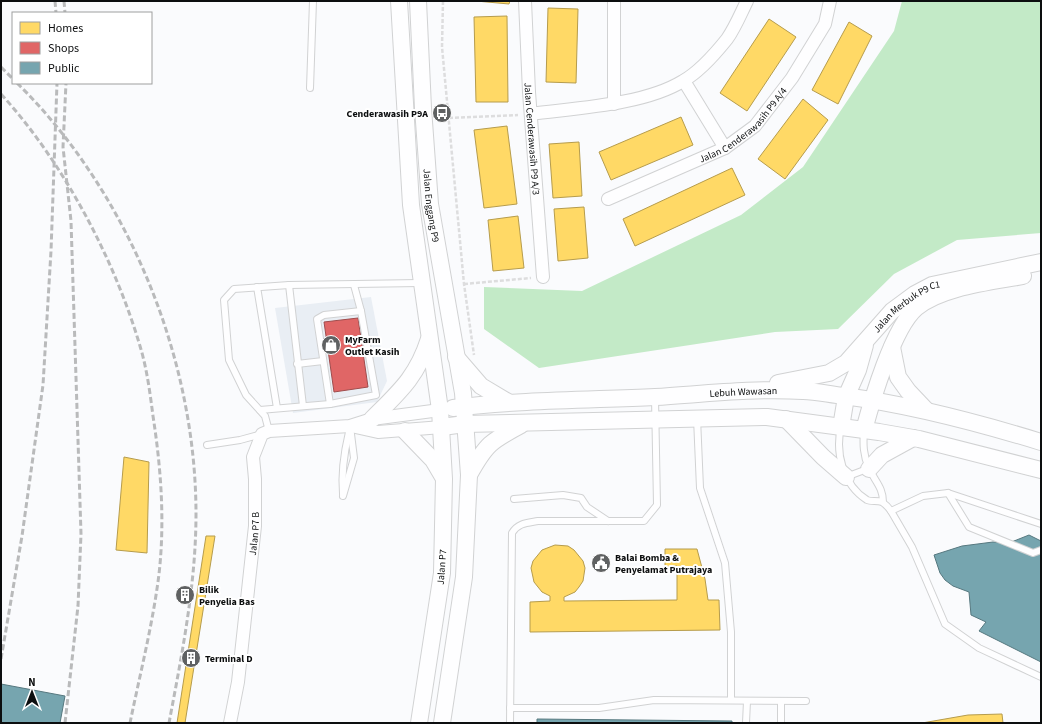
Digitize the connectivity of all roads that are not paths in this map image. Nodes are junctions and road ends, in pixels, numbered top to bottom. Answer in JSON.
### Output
{"nodes":[{"id":1,"x":313,"y":1,"type":"edge"},
{"id":2,"x":399,"y":1,"type":"edge"},
{"id":3,"x":418,"y":1,"type":"edge"},
{"id":4,"x":525,"y":1,"type":"edge"},
{"id":5,"x":614,"y":1,"type":"edge"},
{"id":6,"x":747,"y":1,"type":"edge"},
{"id":7,"x":827,"y":2,"type":"edge"},
{"id":8,"x":684,"y":80,"type":"junction"},
{"id":9,"x":310,"y":88,"type":"dead end"},
{"id":10,"x":614,"y":104,"type":"junction"},
{"id":11,"x":531,"y":114,"type":"junction"},
{"id":12,"x":725,"y":148,"type":"junction"},
{"id":13,"x":608,"y":199,"type":"dead end"},
{"id":14,"x":1041,"y":262,"type":"edge"},
{"id":15,"x":1041,"y":273,"type":"edge"},
{"id":16,"x":544,"y":277,"type":"road end"},
{"id":17,"x":422,"y":283,"type":"junction"},
{"id":18,"x":289,"y":285,"type":"junction"},
{"id":19,"x":354,"y":285,"type":"junction"},
{"id":20,"x":257,"y":287,"type":"junction"},
{"id":21,"x":361,"y":311,"type":"junction"},
{"id":22,"x":430,"y":337,"type":"junction"},
{"id":23,"x":865,"y":342,"type":"junction"},
{"id":24,"x":892,"y":347,"type":"junction"},
{"id":25,"x":456,"y":356,"type":"junction"},
{"id":26,"x":323,"y":362,"type":"junction"},
{"id":27,"x":297,"y":364,"type":"junction"},
{"id":28,"x":740,"y":391,"type":"junction"},
{"id":29,"x":655,"y":397,"type":"junction"},
{"id":30,"x":846,"y":397,"type":"junction"},
{"id":31,"x":872,"y":400,"type":"junction"},
{"id":32,"x":508,"y":402,"type":"junction"},
{"id":33,"x":330,"y":404,"type":"junction"},
{"id":34,"x":303,"y":406,"type":"junction"},
{"id":35,"x":463,"y":407,"type":"junction"},
{"id":36,"x":277,"y":408,"type":"junction"},
{"id":37,"x":260,"y":410,"type":"junction"},
{"id":38,"x":440,"y":410,"type":"junction"},
{"id":39,"x":926,"y":410,"type":"junction"},
{"id":40,"x":698,"y":418,"type":"junction"},
{"id":41,"x":372,"y":419,"type":"junction"},
{"id":42,"x":786,"y":419,"type":"junction"},
{"id":43,"x":655,"y":420,"type":"junction"},
{"id":44,"x":465,"y":424,"type":"junction"},
{"id":45,"x":524,"y":424,"type":"junction"},
{"id":46,"x":350,"y":426,"type":"junction"},
{"id":47,"x":442,"y":427,"type":"junction"},
{"id":48,"x":841,"y":427,"type":"junction"},
{"id":49,"x":864,"y":430,"type":"junction"},
{"id":50,"x":405,"y":431,"type":"junction"},
{"id":51,"x":266,"y":432,"type":"junction"},
{"id":52,"x":913,"y":438,"type":"junction"},
{"id":53,"x":1041,"y":442,"type":"edge"},
{"id":54,"x":207,"y":446,"type":"dead end"},
{"id":55,"x":869,"y":469,"type":"junction"},
{"id":56,"x":1041,"y":470,"type":"edge"},
{"id":57,"x":469,"y":474,"type":"junction"},
{"id":58,"x":846,"y":477,"type":"junction"},
{"id":59,"x":444,"y":479,"type":"junction"},
{"id":60,"x":948,"y":493,"type":"junction"},
{"id":61,"x":514,"y":499,"type":"dead end"},
{"id":62,"x":883,"y":502,"type":"junction"},
{"id":63,"x":891,"y":511,"type":"junction"},
{"id":64,"x":608,"y":521,"type":"junction"},
{"id":65,"x":1041,"y":524,"type":"edge"},
{"id":66,"x":1041,"y":550,"type":"edge"},
{"id":67,"x":1041,"y":677,"type":"edge"},
{"id":68,"x":731,"y":700,"type":"junction"},
{"id":69,"x":747,"y":701,"type":"junction"},
{"id":70,"x":781,"y":701,"type":"junction"},
{"id":71,"x":806,"y":701,"type":"dead end"},
{"id":72,"x":510,"y":708,"type":"junction"},
{"id":73,"x":230,"y":723,"type":"edge"},
{"id":74,"x":419,"y":723,"type":"edge"},
{"id":75,"x":442,"y":723,"type":"edge"},
{"id":76,"x":510,"y":723,"type":"edge"},
{"id":77,"x":746,"y":723,"type":"edge"},
{"id":78,"x":781,"y":723,"type":"edge"}],
"edges":[{"from":1,"to":9,"type":"lane"},
{"from":2,"to":17,"type":"main road","name":"Jalan Enggang P9"},
{"from":3,"to":25,"type":"main road","name":"Jalan Enggang P9"},
{"from":4,"to":11,"type":"street","name":"Jalan Cenderawasih P9 A/3"},
{"from":5,"to":10,"type":"street"},
{"from":6,"to":8,"type":"street"},
{"from":7,"to":12,"type":"street","name":"Jalan Cenderawasih P9 A/4"},
{"from":8,"to":10,"type":"street"},
{"from":8,"to":12,"type":"street"},
{"from":10,"to":11,"type":"street"},
{"from":11,"to":16,"type":"street","name":"Jalan Cenderawasih P9 A/3"},
{"from":12,"to":13,"type":"street","name":"Jalan Cenderawasih P9 A/4"},
{"from":14,"to":23,"type":"main road","name":"Jalan Merbuk P9 C1"},
{"from":15,"to":24,"type":"main road","name":"Jalan Merbuk P9 C1"},
{"from":17,"to":19,"type":"lane"},
{"from":17,"to":22,"type":"main road","name":"Jalan Enggang P9"},
{"from":18,"to":19,"type":"lane"},
{"from":18,"to":20,"type":"lane"},
{"from":18,"to":27,"type":"lane"},
{"from":19,"to":21,"type":"lane"},
{"from":20,"to":36,"type":"lane"},
{"from":20,"to":37,"type":"lane"},
{"from":21,"to":26,"type":"lane"},
{"from":21,"to":33,"type":"lane"},
{"from":22,"to":38,"type":"main road","name":"Jalan P7"},
{"from":22,"to":41,"type":"main road"},
{"from":23,"to":28,"type":"main road"},
{"from":23,"to":30,"type":"main road","name":"Jalan Merbuk P9 C1"},
{"from":24,"to":31,"type":"main road","name":"Jalan Merbuk P9 C1"},
{"from":24,"to":39,"type":"main road"},
{"from":25,"to":32,"type":"main road"},
{"from":25,"to":35,"type":"main road","name":"Jalan Enggang P9"},
{"from":26,"to":27,"type":"lane"},
{"from":26,"to":33,"type":"lane"},
{"from":27,"to":34,"type":"lane"},
{"from":28,"to":29,"type":"main road","name":"Lebuh Wawasan"},
{"from":28,"to":30,"type":"main road","name":"Lebuh Wawasan"},
{"from":29,"to":32,"type":"main road","name":"Lebuh Wawasan"},
{"from":29,"to":43,"type":"lane"},
{"from":30,"to":31,"type":"main road","name":"Lebuh Wawasan"},
{"from":30,"to":48,"type":"main road","name":"Jalan Merbuk P9 C1"},
{"from":31,"to":39,"type":"main road","name":"Lebuh Wawasan"},
{"from":31,"to":49,"type":"main road","name":"Jalan Merbuk P9 C1"},
{"from":32,"to":35,"type":"main road","name":"Lebuh Wawasan"},
{"from":33,"to":34,"type":"lane"},
{"from":34,"to":36,"type":"lane"},
{"from":35,"to":38,"type":"main road","name":"Lebuh Wawasan"},
{"from":35,"to":44,"type":"main road","name":"Jalan Enggang P9"},
{"from":36,"to":37,"type":"lane"},
{"from":37,"to":51,"type":"lane"},
{"from":38,"to":41,"type":"street"},
{"from":38,"to":47,"type":"main road","name":"Jalan P7"},
{"from":39,"to":53,"type":"main road","name":"Lebuh Wawasan"},
{"from":40,"to":42,"type":"main road"},
{"from":40,"to":43,"type":"main road"},
{"from":40,"to":68,"type":"lane"},
{"from":41,"to":46,"type":"street"},
{"from":42,"to":48,"type":"main road"},
{"from":42,"to":58,"type":"main road"},
{"from":43,"to":45,"type":"main road"},
{"from":43,"to":64,"type":"lane"},
{"from":44,"to":45,"type":"main road"},
{"from":44,"to":47,"type":"main road"},
{"from":44,"to":57,"type":"main road","name":"Jalan Enggang P9"},
{"from":45,"to":57,"type":"main road"},
{"from":46,"to":46,"type":"lane"},
{"from":46,"to":50,"type":"street"},
{"from":46,"to":51,"type":"street"},
{"from":47,"to":50,"type":"street"},
{"from":47,"to":59,"type":"main road","name":"Jalan P7"},
{"from":48,"to":49,"type":"main road"},
{"from":48,"to":58,"type":"lane"},
{"from":49,"to":52,"type":"main road"},
{"from":49,"to":55,"type":"lane"},
{"from":50,"to":59,"type":"main road"},
{"from":51,"to":54,"type":"lane"},
{"from":51,"to":73,"type":"street","name":"Jalan P7 B"},
{"from":52,"to":55,"type":"main road"},
{"from":52,"to":56,"type":"main road"},
{"from":55,"to":58,"type":"lane"},
{"from":55,"to":62,"type":"lane"},
{"from":57,"to":75,"type":"main road"},
{"from":58,"to":62,"type":"lane"},
{"from":59,"to":74,"type":"main road","name":"Jalan P7"},
{"from":60,"to":63,"type":"lane"},
{"from":60,"to":65,"type":"lane"},
{"from":60,"to":66,"type":"lane"},
{"from":61,"to":64,"type":"lane"},
{"from":62,"to":63,"type":"lane"},
{"from":63,"to":67,"type":"lane"},
{"from":64,"to":72,"type":"lane"},
{"from":68,"to":69,"type":"lane"},
{"from":68,"to":72,"type":"lane"},
{"from":69,"to":70,"type":"lane"},
{"from":69,"to":77,"type":"lane"},
{"from":70,"to":71,"type":"lane"},
{"from":70,"to":78,"type":"lane"},
{"from":72,"to":76,"type":"lane"}]}
